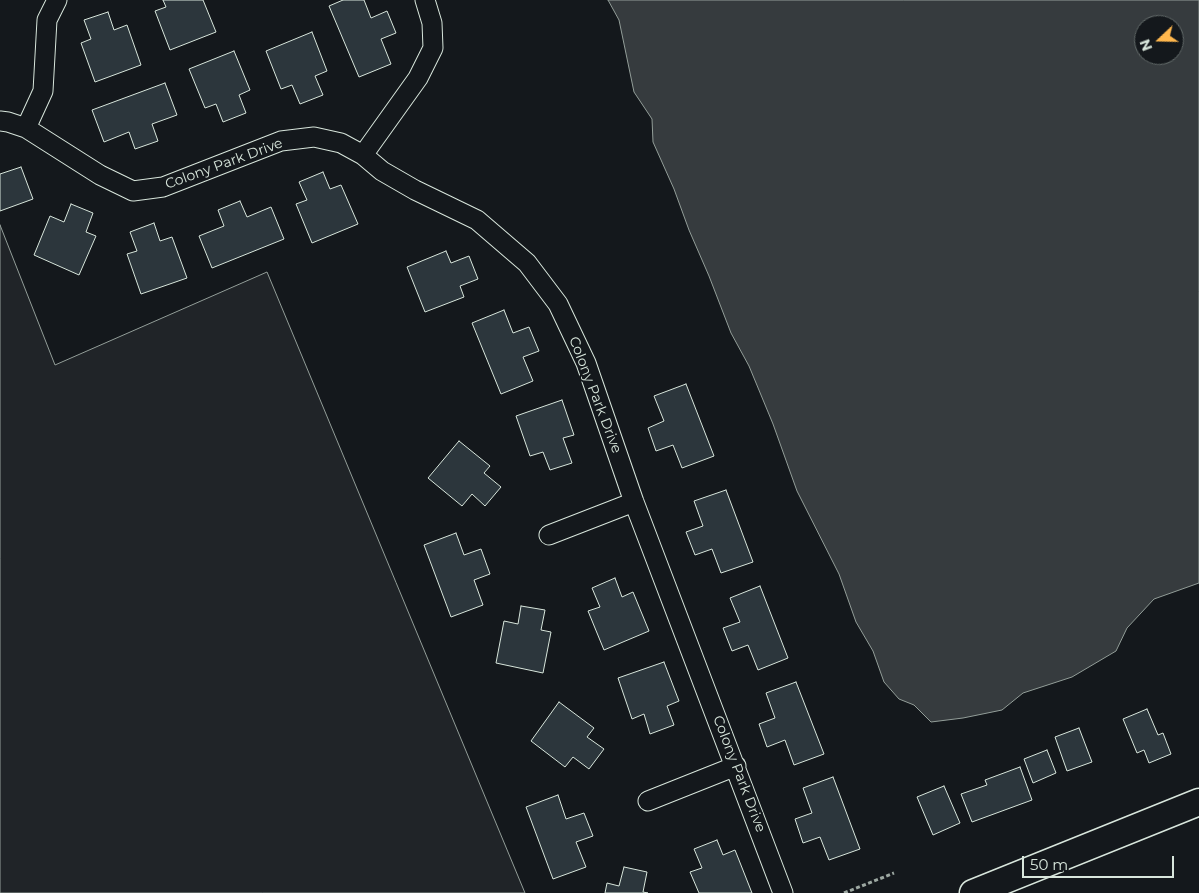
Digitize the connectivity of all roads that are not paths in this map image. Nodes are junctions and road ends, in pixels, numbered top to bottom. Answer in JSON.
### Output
{"nodes":[{"id":1,"x":57,"y":0,"type":"edge"},
{"id":2,"x":425,"y":0,"type":"edge"},
{"id":3,"x":0,"y":122,"type":"edge"},
{"id":4,"x":26,"y":128,"type":"junction"},
{"id":5,"x":363,"y":154,"type":"junction"},
{"id":6,"x":634,"y":502,"type":"junction"},
{"id":7,"x":549,"y":536,"type":"dead end"},
{"id":8,"x":736,"y":766,"type":"junction"},
{"id":9,"x":648,"y":801,"type":"dead end"},
{"id":10,"x":1199,"y":802,"type":"edge"},
{"id":11,"x":783,"y":893,"type":"edge"},
{"id":12,"x":973,"y":893,"type":"edge"}],
"edges":[{"from":1,"to":4,"type":"street"},
{"from":2,"to":5,"type":"street"},
{"from":3,"to":4,"type":"street","name":"Colony Park Drive"},
{"from":4,"to":5,"type":"street","name":"Colony Park Drive"},
{"from":5,"to":6,"type":"street","name":"Colony Park Drive"},
{"from":6,"to":7,"type":"street"},
{"from":6,"to":8,"type":"street","name":"Colony Park Drive"},
{"from":8,"to":9,"type":"street"},
{"from":8,"to":11,"type":"street","name":"Colony Park Drive"},
{"from":10,"to":12,"type":"main road"}]}
